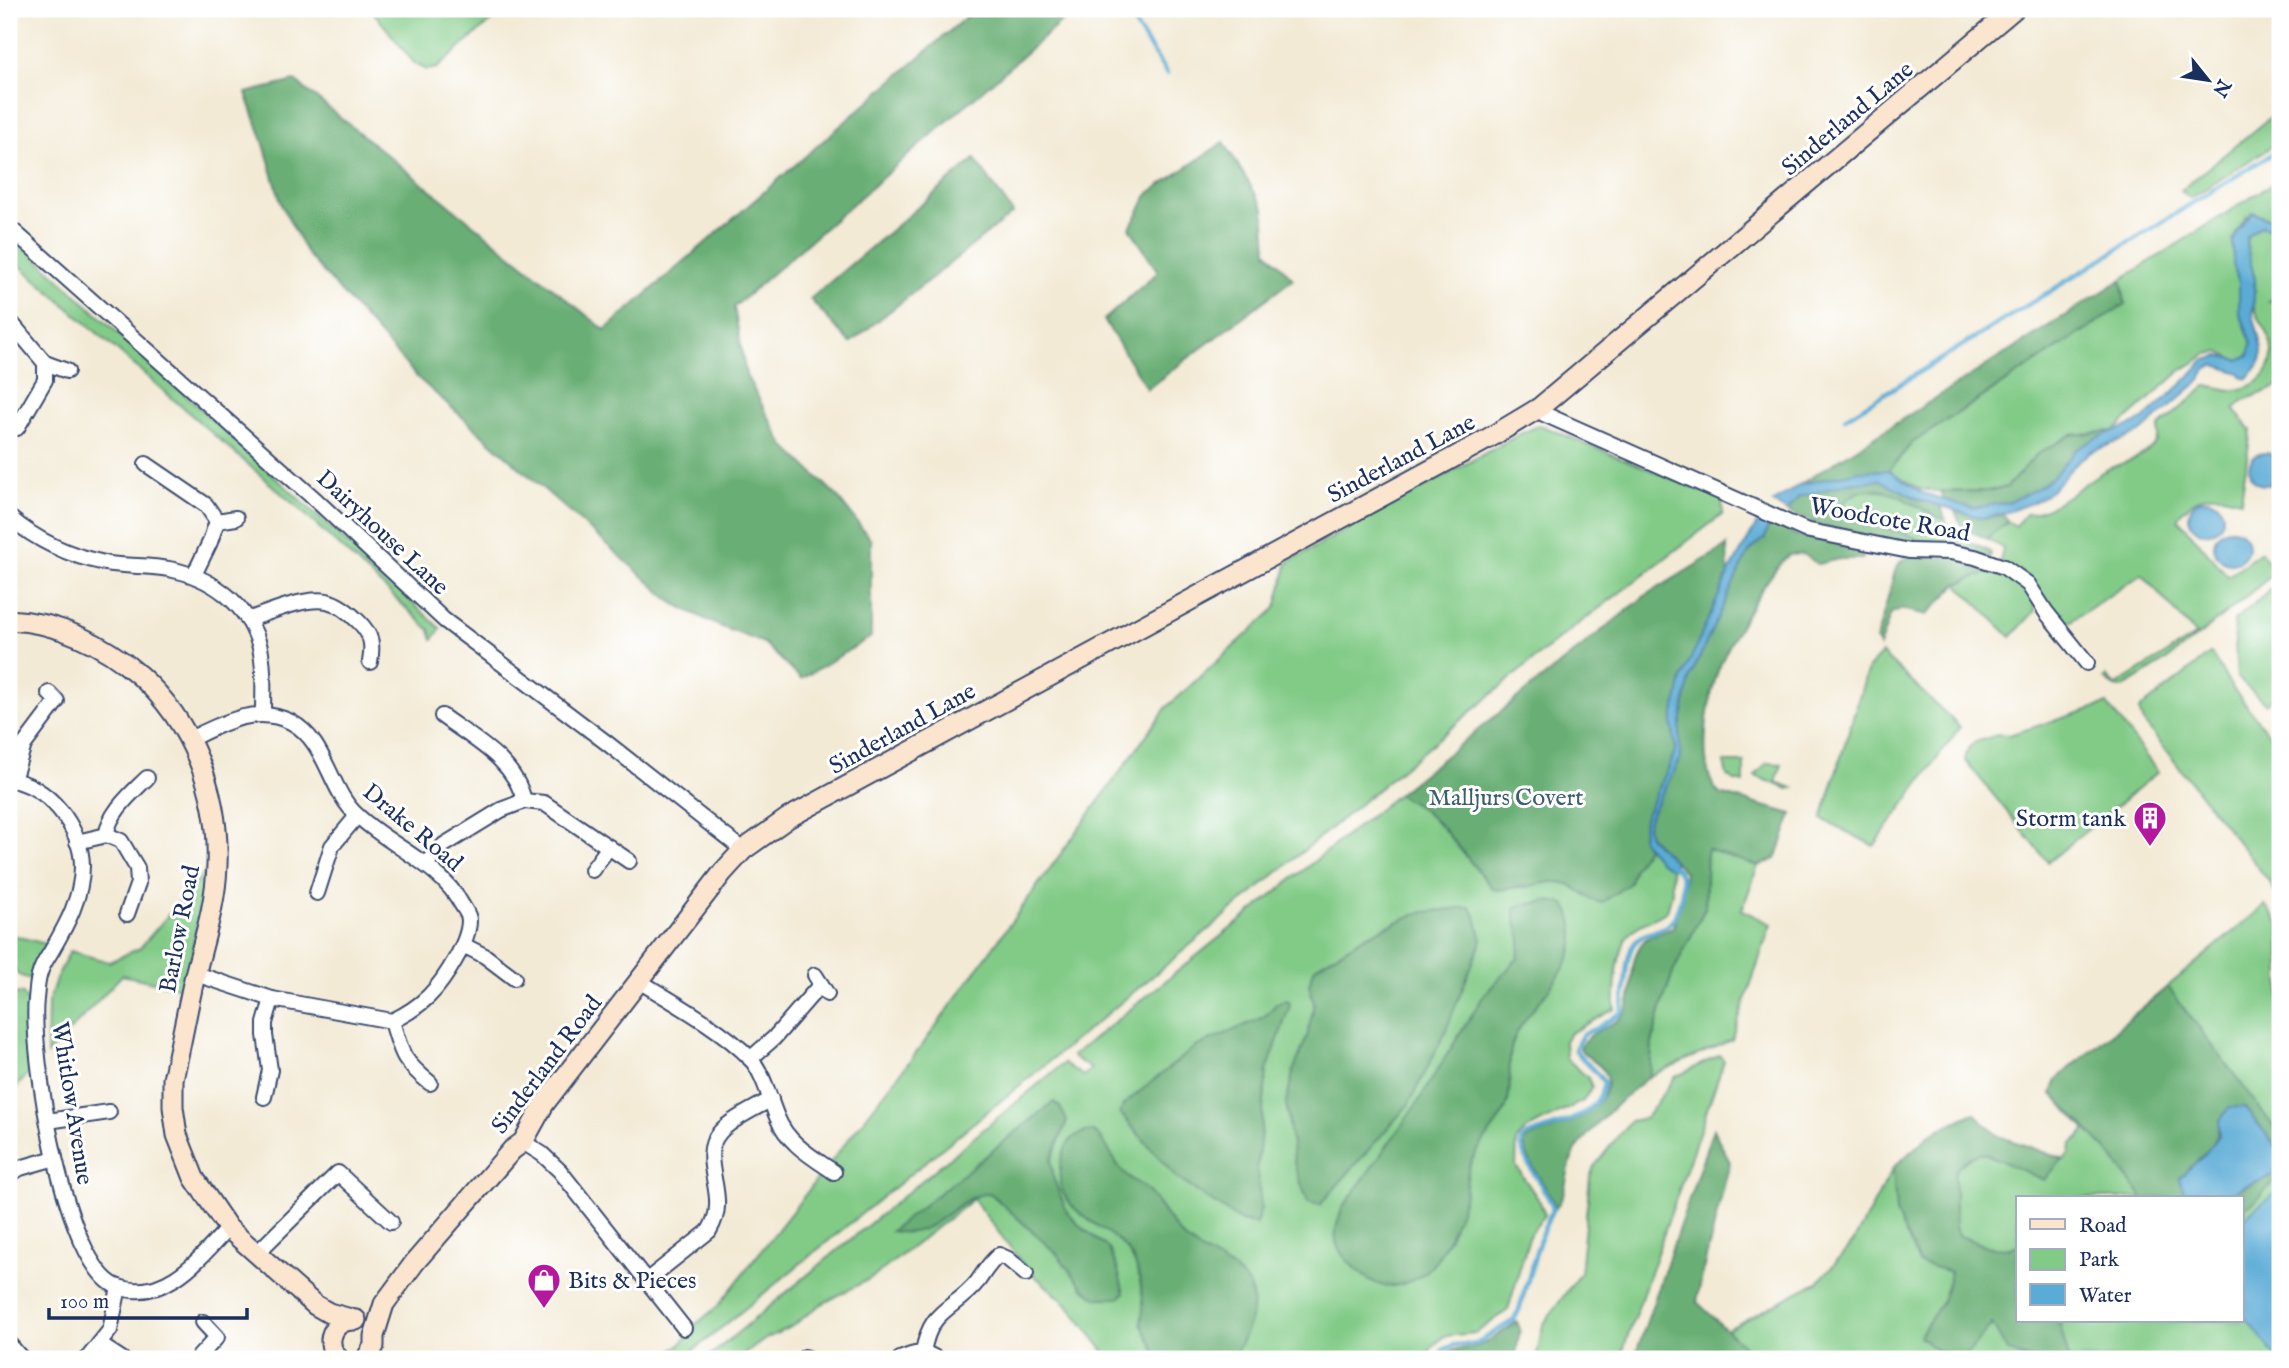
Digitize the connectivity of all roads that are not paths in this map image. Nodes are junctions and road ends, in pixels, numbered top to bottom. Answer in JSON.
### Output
{"nodes":[{"id":1,"x":2014,"y":9,"type":"edge"},
{"id":2,"x":9,"y":227,"type":"edge"},
{"id":3,"x":9,"y":320,"type":"edge"},
{"id":4,"x":45,"y":363,"type":"junction"},
{"id":5,"x":67,"y":371,"type":"dead end"},
{"id":6,"x":1539,"y":408,"type":"junction"},
{"id":7,"x":17,"y":428,"type":"dead end"},
{"id":8,"x":146,"y":464,"type":"dead end"},
{"id":9,"x":9,"y":517,"type":"edge"},
{"id":10,"x":236,"y":518,"type":"dead end"},
{"id":11,"x":217,"y":521,"type":"junction"},
{"id":12,"x":194,"y":575,"type":"junction"},
{"id":13,"x":9,"y":620,"type":"edge"},
{"id":14,"x":248,"y":620,"type":"junction"},
{"id":15,"x":370,"y":662,"type":"dead end"},
{"id":16,"x":2087,"y":663,"type":"dead end"},
{"id":17,"x":49,"y":693,"type":"dead end"},
{"id":18,"x":263,"y":714,"type":"junction"},
{"id":19,"x":442,"y":716,"type":"dead end"},
{"id":20,"x":190,"y":739,"type":"junction"},
{"id":21,"x":147,"y":778,"type":"dead end"},
{"id":22,"x":11,"y":780,"type":"edge"},
{"id":23,"x":524,"y":801,"type":"junction"},
{"id":24,"x":357,"y":816,"type":"junction"},
{"id":25,"x":107,"y":835,"type":"junction"},
{"id":26,"x":77,"y":842,"type":"junction"},
{"id":27,"x":609,"y":848,"type":"junction"},
{"id":28,"x":743,"y":850,"type":"junction"},
{"id":29,"x":629,"y":861,"type":"dead end"},
{"id":30,"x":425,"y":864,"type":"junction"},
{"id":31,"x":592,"y":870,"type":"dead end"},
{"id":32,"x":317,"y":894,"type":"dead end"},
{"id":33,"x":127,"y":914,"type":"dead end"},
{"id":34,"x":463,"y":946,"type":"junction"},
{"id":35,"x":195,"y":974,"type":"junction"},
{"id":36,"x":514,"y":978,"type":"dead end"},
{"id":37,"x":639,"y":981,"type":"junction"},
{"id":38,"x":821,"y":985,"type":"dead end"},
{"id":39,"x":272,"y":999,"type":"junction"},
{"id":40,"x":392,"y":1021,"type":"junction"},
{"id":41,"x":750,"y":1059,"type":"junction"},
{"id":42,"x":430,"y":1083,"type":"dead end"},
{"id":43,"x":264,"y":1097,"type":"dead end"},
{"id":44,"x":771,"y":1099,"type":"junction"},
{"id":45,"x":109,"y":1112,"type":"dead end"},
{"id":46,"x":48,"y":1121,"type":"junction"},
{"id":47,"x":523,"y":1142,"type":"junction"},
{"id":48,"x":55,"y":1158,"type":"junction"},
{"id":49,"x":834,"y":1172,"type":"dead end"},
{"id":50,"x":9,"y":1175,"type":"edge"},
{"id":51,"x":391,"y":1222,"type":"dead end"},
{"id":52,"x":228,"y":1228,"type":"junction"},
{"id":53,"x":257,"y":1253,"type":"junction"},
{"id":54,"x":1026,"y":1274,"type":"dead end"},
{"id":55,"x":646,"y":1281,"type":"junction"},
{"id":56,"x":119,"y":1287,"type":"junction"},
{"id":57,"x":384,"y":1304,"type":"junction"},
{"id":58,"x":315,"y":1305,"type":"junction"},
{"id":59,"x":355,"y":1320,"type":"junction"},
{"id":60,"x":202,"y":1322,"type":"dead end"},
{"id":61,"x":684,"y":1328,"type":"dead end"},
{"id":62,"x":9,"y":1343,"type":"edge"},
{"id":63,"x":99,"y":1344,"type":"junction"},
{"id":64,"x":331,"y":1350,"type":"edge"},
{"id":65,"x":374,"y":1350,"type":"edge"},
{"id":66,"x":930,"y":1356,"type":"edge"},
{"id":67,"x":22,"y":1359,"type":"edge"},
{"id":68,"x":87,"y":1359,"type":"edge"},
{"id":69,"x":122,"y":1359,"type":"edge"},
{"id":70,"x":197,"y":1359,"type":"edge"},
{"id":71,"x":900,"y":1359,"type":"edge"}],
"edges":[{"from":1,"to":6,"type":"street","name":"Sinderland Lane"},
{"from":2,"to":28,"type":"street","name":"Dairyhouse Lane"},
{"from":3,"to":4,"type":"street"},
{"from":4,"to":5,"type":"street"},
{"from":4,"to":7,"type":"street"},
{"from":6,"to":16,"type":"street","name":"Woodcote Road"},
{"from":6,"to":28,"type":"street","name":"Sinderland Lane"},
{"from":8,"to":11,"type":"street"},
{"from":9,"to":12,"type":"street"},
{"from":10,"to":11,"type":"street"},
{"from":11,"to":12,"type":"street"},
{"from":12,"to":14,"type":"street"},
{"from":13,"to":20,"type":"street","name":"Barlow Road"},
{"from":14,"to":15,"type":"street"},
{"from":14,"to":18,"type":"street"},
{"from":17,"to":22,"type":"street"},
{"from":18,"to":20,"type":"street","name":"Drake Road"},
{"from":18,"to":24,"type":"street","name":"Drake Road"},
{"from":19,"to":23,"type":"street"},
{"from":20,"to":35,"type":"street","name":"Barlow Road"},
{"from":21,"to":25,"type":"street"},
{"from":22,"to":26,"type":"street","name":"Whitlow Avenue"},
{"from":23,"to":27,"type":"street"},
{"from":23,"to":30,"type":"street"},
{"from":24,"to":30,"type":"street","name":"Drake Road"},
{"from":24,"to":32,"type":"street"},
{"from":25,"to":26,"type":"street"},
{"from":25,"to":33,"type":"street"},
{"from":26,"to":46,"type":"street","name":"Whitlow Avenue"},
{"from":27,"to":29,"type":"street"},
{"from":27,"to":31,"type":"street"},
{"from":28,"to":37,"type":"street","name":"Sinderland Road"},
{"from":30,"to":34,"type":"street","name":"Drake Road"},
{"from":34,"to":36,"type":"street"},
{"from":34,"to":40,"type":"street","name":"Drake Road"},
{"from":35,"to":39,"type":"street"},
{"from":35,"to":52,"type":"street","name":"Barlow Road"},
{"from":37,"to":41,"type":"street"},
{"from":37,"to":47,"type":"street","name":"Sinderland Road"},
{"from":38,"to":41,"type":"street"},
{"from":39,"to":40,"type":"street"},
{"from":39,"to":43,"type":"street"},
{"from":40,"to":42,"type":"street"},
{"from":41,"to":44,"type":"street"},
{"from":44,"to":49,"type":"street"},
{"from":44,"to":55,"type":"street"},
{"from":45,"to":46,"type":"street"},
{"from":46,"to":48,"type":"street","name":"Whitlow Avenue"},
{"from":47,"to":55,"type":"street"},
{"from":47,"to":57,"type":"street","name":"Sinderland Road"},
{"from":48,"to":50,"type":"street"},
{"from":48,"to":56,"type":"street","name":"Whitlow Avenue"},
{"from":51,"to":53,"type":"street"},
{"from":52,"to":53,"type":"street","name":"Barlow Road"},
{"from":52,"to":56,"type":"street"},
{"from":53,"to":58,"type":"street","name":"Barlow Road"},
{"from":54,"to":66,"type":"street"},
{"from":55,"to":61,"type":"street"},
{"from":56,"to":63,"type":"street"},
{"from":57,"to":59,"type":"street","name":"Sinderland Road"},
{"from":57,"to":65,"type":"street","name":"Sinderland Road"},
{"from":58,"to":59,"type":"street","name":"Barlow Road"},
{"from":58,"to":64,"type":"street","name":"Barlow Road"},
{"from":59,"to":64,"type":"street","name":"Sinderland Road"},
{"from":59,"to":65,"type":"street","name":"Sinderland Road"},
{"from":60,"to":70,"type":"street"},
{"from":62,"to":67,"type":"street"},
{"from":63,"to":68,"type":"street"},
{"from":63,"to":69,"type":"street"},
{"from":66,"to":71,"type":"street"}]}
